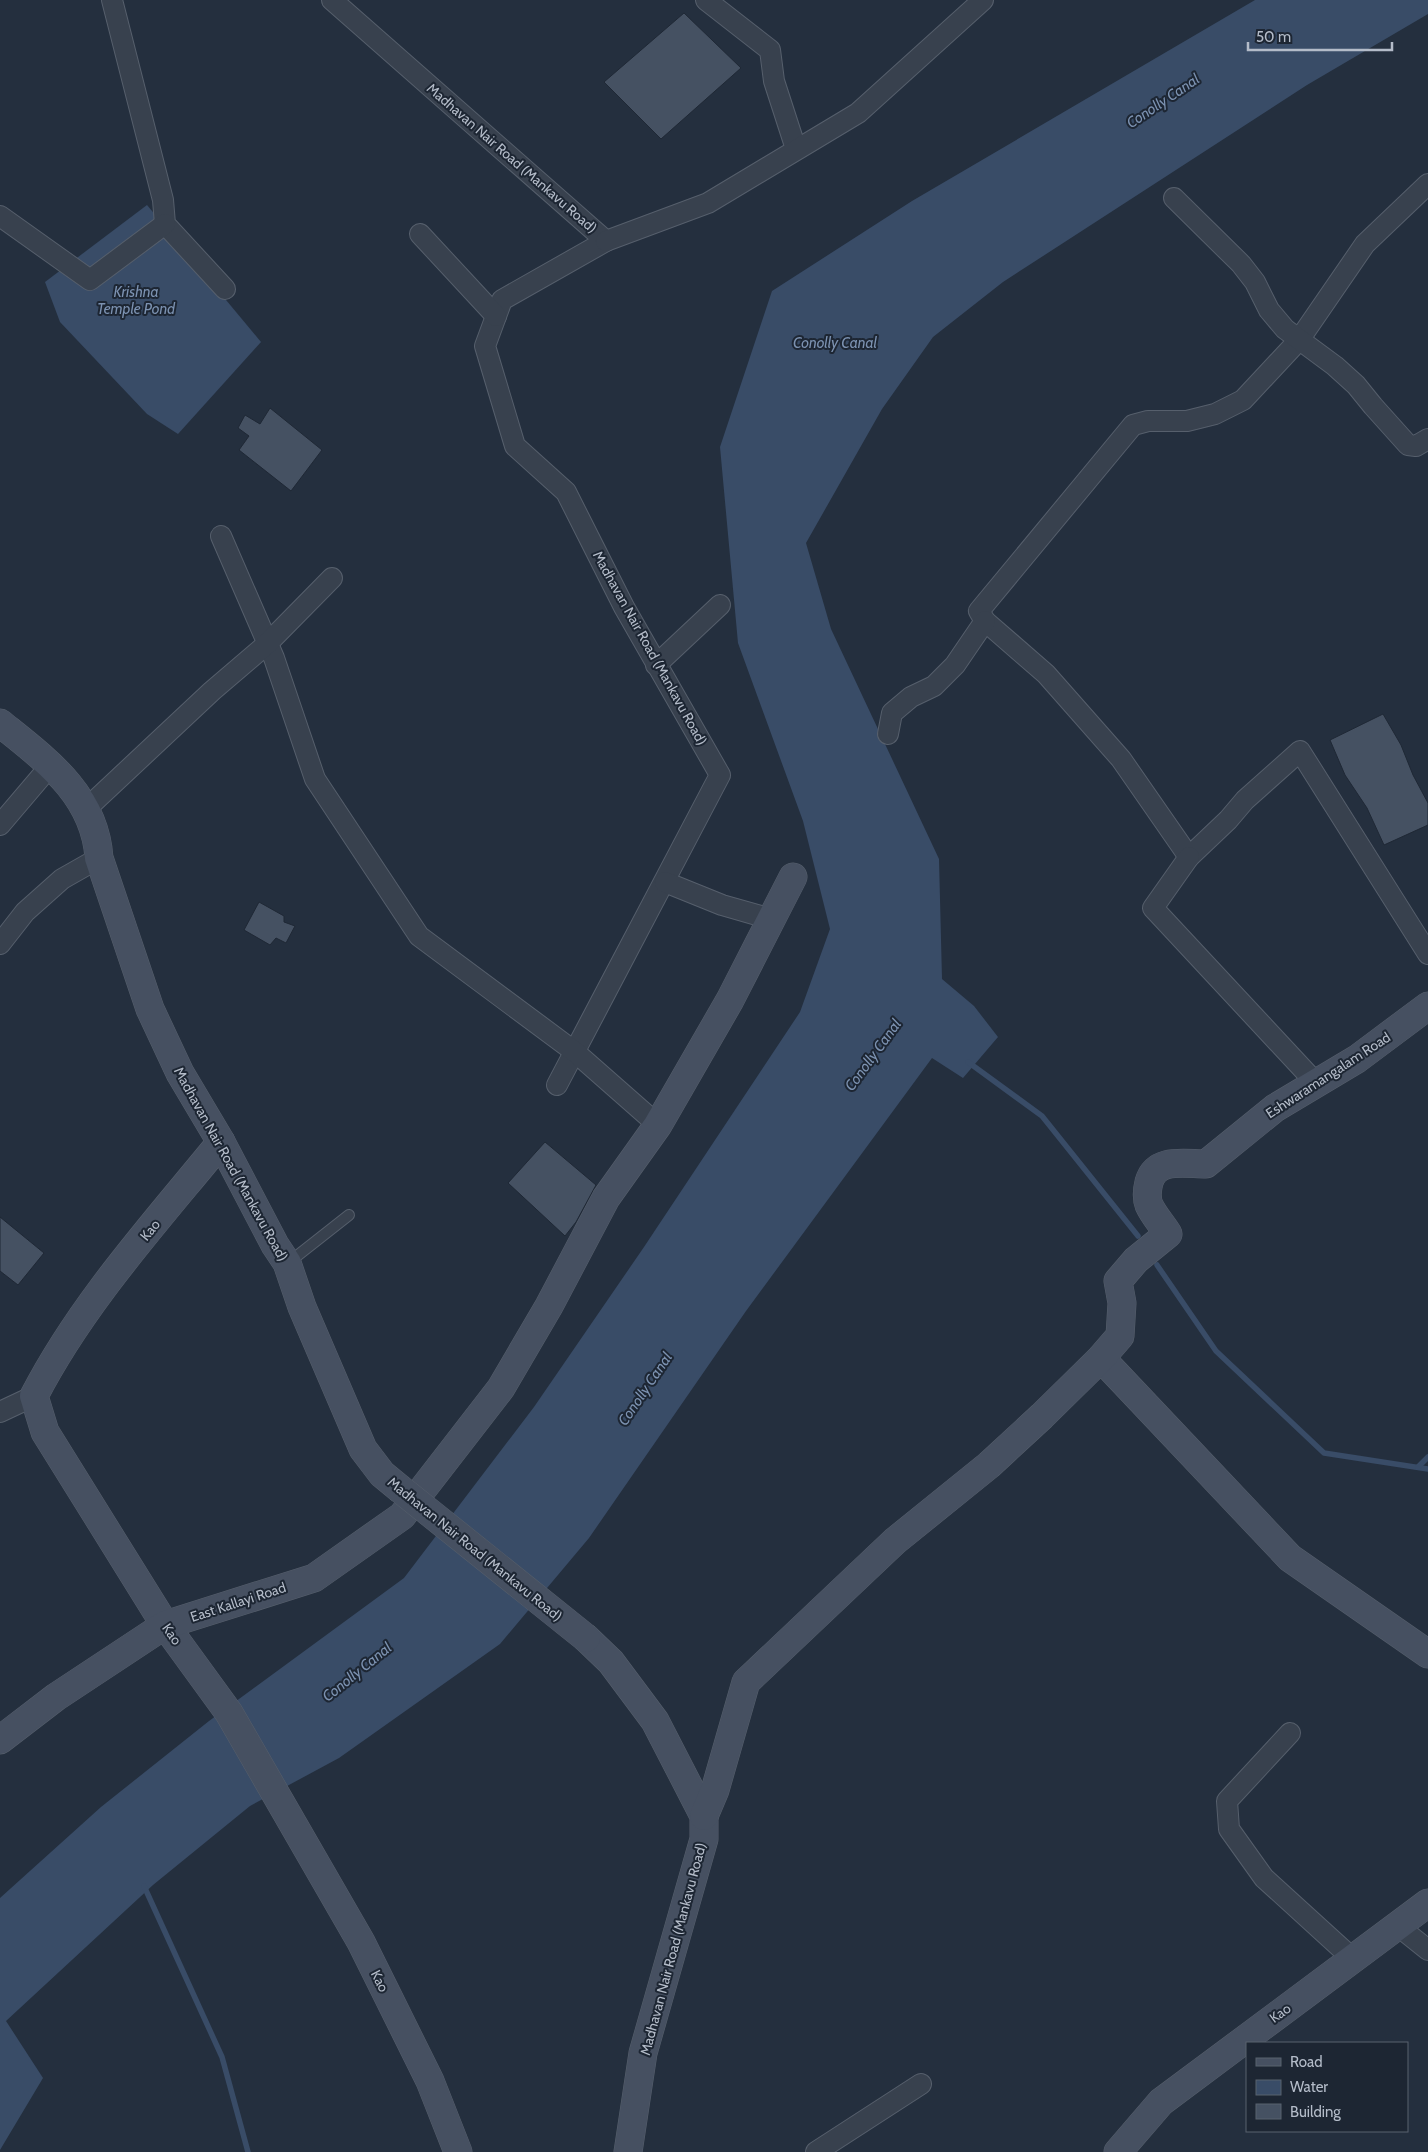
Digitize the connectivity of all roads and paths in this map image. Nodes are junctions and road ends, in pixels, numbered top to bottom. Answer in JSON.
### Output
{"nodes":[{"id":1,"x":112,"y":0,"type":"edge"},
{"id":2,"x":706,"y":0,"type":"edge"},
{"id":3,"x":984,"y":0,"type":"edge"},
{"id":4,"x":341,"y":3,"type":"edge"},
{"id":5,"x":796,"y":149,"type":"junction"},
{"id":6,"x":1428,"y":184,"type":"edge"},
{"id":7,"x":1174,"y":198,"type":"dead end"},
{"id":8,"x":0,"y":216,"type":"edge"},
{"id":9,"x":165,"y":224,"type":"junction"},
{"id":10,"x":420,"y":234,"type":"dead end"},
{"id":11,"x":606,"y":241,"type":"junction"},
{"id":12,"x":225,"y":289,"type":"dead end"},
{"id":13,"x":496,"y":316,"type":"junction"},
{"id":14,"x":1299,"y":340,"type":"junction"},
{"id":15,"x":1428,"y":439,"type":"edge"},
{"id":16,"x":221,"y":536,"type":"dead end"},
{"id":17,"x":332,"y":578,"type":"dead end"},
{"id":18,"x":720,"y":606,"type":"dead end"},
{"id":19,"x":985,"y":621,"type":"junction"},
{"id":20,"x":267,"y":644,"type":"junction"},
{"id":21,"x":656,"y":665,"type":"junction"},
{"id":22,"x":0,"y":723,"type":"edge"},
{"id":23,"x":888,"y":734,"type":"dead end"},
{"id":24,"x":51,"y":765,"type":"junction"},
{"id":25,"x":85,"y":810,"type":"junction"},
{"id":26,"x":0,"y":825,"type":"edge"},
{"id":27,"x":1189,"y":857,"type":"junction"},
{"id":28,"x":99,"y":858,"type":"junction"},
{"id":29,"x":793,"y":877,"type":"dead end"},
{"id":30,"x":665,"y":882,"type":"junction"},
{"id":31,"x":771,"y":919,"type":"junction"},
{"id":32,"x":0,"y":944,"type":"edge"},
{"id":33,"x":1428,"y":954,"type":"edge"},
{"id":34,"x":1428,"y":1006,"type":"edge"},
{"id":35,"x":575,"y":1052,"type":"junction"},
{"id":36,"x":1316,"y":1083,"type":"junction"},
{"id":37,"x":558,"y":1085,"type":"dead end"},
{"id":38,"x":658,"y":1125,"type":"junction"},
{"id":39,"x":220,"y":1142,"type":"junction"},
{"id":40,"x":349,"y":1214,"type":"dead end"},
{"id":41,"x":287,"y":1263,"type":"junction"},
{"id":42,"x":1100,"y":1358,"type":"junction"},
{"id":43,"x":34,"y":1396,"type":"junction"},
{"id":44,"x":0,"y":1412,"type":"edge"},
{"id":45,"x":165,"y":1625,"type":"junction"},
{"id":46,"x":1428,"y":1654,"type":"edge"},
{"id":47,"x":1290,"y":1734,"type":"dead end"},
{"id":48,"x":0,"y":1740,"type":"edge"},
{"id":49,"x":704,"y":1816,"type":"junction"},
{"id":50,"x":1428,"y":1903,"type":"edge"},
{"id":51,"x":1398,"y":1926,"type":"junction"},
{"id":52,"x":1428,"y":1950,"type":"edge"},
{"id":53,"x":1353,"y":1960,"type":"junction"},
{"id":54,"x":921,"y":2084,"type":"dead end"},
{"id":55,"x":458,"y":2152,"type":"edge"},
{"id":56,"x":628,"y":2152,"type":"edge"},
{"id":57,"x":816,"y":2152,"type":"edge"},
{"id":58,"x":1118,"y":2152,"type":"edge"}],
"edges":[{"from":1,"to":9,"type":"street"},
{"from":2,"to":5,"type":"street"},
{"from":3,"to":5,"type":"street"},
{"from":4,"to":11,"type":"street","name":"Madhavan Nair Road (Mankavu Road)"},
{"from":5,"to":11,"type":"street"},
{"from":6,"to":14,"type":"street"},
{"from":7,"to":14,"type":"street"},
{"from":8,"to":9,"type":"street"},
{"from":9,"to":12,"type":"street"},
{"from":10,"to":13,"type":"street"},
{"from":11,"to":13,"type":"street","name":"Madhavan Nair Road (Mankavu Road)"},
{"from":13,"to":21,"type":"street","name":"Madhavan Nair Road (Mankavu Road)"},
{"from":14,"to":15,"type":"street"},
{"from":14,"to":19,"type":"street"},
{"from":16,"to":20,"type":"street"},
{"from":17,"to":20,"type":"street"},
{"from":18,"to":21,"type":"street"},
{"from":19,"to":23,"type":"street"},
{"from":19,"to":27,"type":"street"},
{"from":20,"to":25,"type":"street"},
{"from":20,"to":35,"type":"street"},
{"from":21,"to":30,"type":"street","name":"Madhavan Nair Road (Mankavu Road)"},
{"from":22,"to":24,"type":"street","name":"Madhavan Nair Road (Mankavu Road)"},
{"from":24,"to":25,"type":"street","name":"Madhavan Nair Road (Mankavu Road)"},
{"from":24,"to":26,"type":"street"},
{"from":25,"to":28,"type":"street","name":"Madhavan Nair Road (Mankavu Road)"},
{"from":27,"to":33,"type":"street"},
{"from":27,"to":36,"type":"street"},
{"from":28,"to":32,"type":"street"},
{"from":28,"to":39,"type":"street","name":"Madhavan Nair Road (Mankavu Road)"},
{"from":29,"to":31,"type":"street","name":"East Kallayi Road"},
{"from":30,"to":31,"type":"street"},
{"from":30,"to":35,"type":"street","name":"Madhavan Nair Road (Mankavu Road)"},
{"from":31,"to":38,"type":"street","name":"East Kallayi Road"},
{"from":34,"to":36,"type":"street","name":"Eshwaramangalam Road"},
{"from":35,"to":37,"type":"street","name":"Madhavan Nair Road (Mankavu Road)"},
{"from":35,"to":38,"type":"street"},
{"from":36,"to":42,"type":"street","name":"Eshwaramangalam Road"},
{"from":38,"to":45,"type":"street","name":"East Kallayi Road"},
{"from":39,"to":41,"type":"street","name":"Madhavan Nair Road (Mankavu Road)"},
{"from":39,"to":43,"type":"street","name":"Kao"},
{"from":40,"to":41,"type":"lane"},
{"from":41,"to":49,"type":"street","name":"Madhavan Nair Road (Mankavu Road)","bridge":true},
{"from":42,"to":46,"type":"street"},
{"from":42,"to":49,"type":"street"},
{"from":43,"to":44,"type":"street"},
{"from":43,"to":45,"type":"street","name":"Kao"},
{"from":45,"to":48,"type":"street","name":"East Kallayi Road"},
{"from":45,"to":55,"type":"street","name":"Kao"},
{"from":47,"to":53,"type":"street"},
{"from":49,"to":56,"type":"street","name":"Madhavan Nair Road (Mankavu Road)"},
{"from":50,"to":51,"type":"street","name":"Kao"},
{"from":51,"to":52,"type":"street"},
{"from":51,"to":53,"type":"street","name":"Kao"},
{"from":53,"to":58,"type":"street","name":"Kao"},
{"from":54,"to":57,"type":"street"}]}
